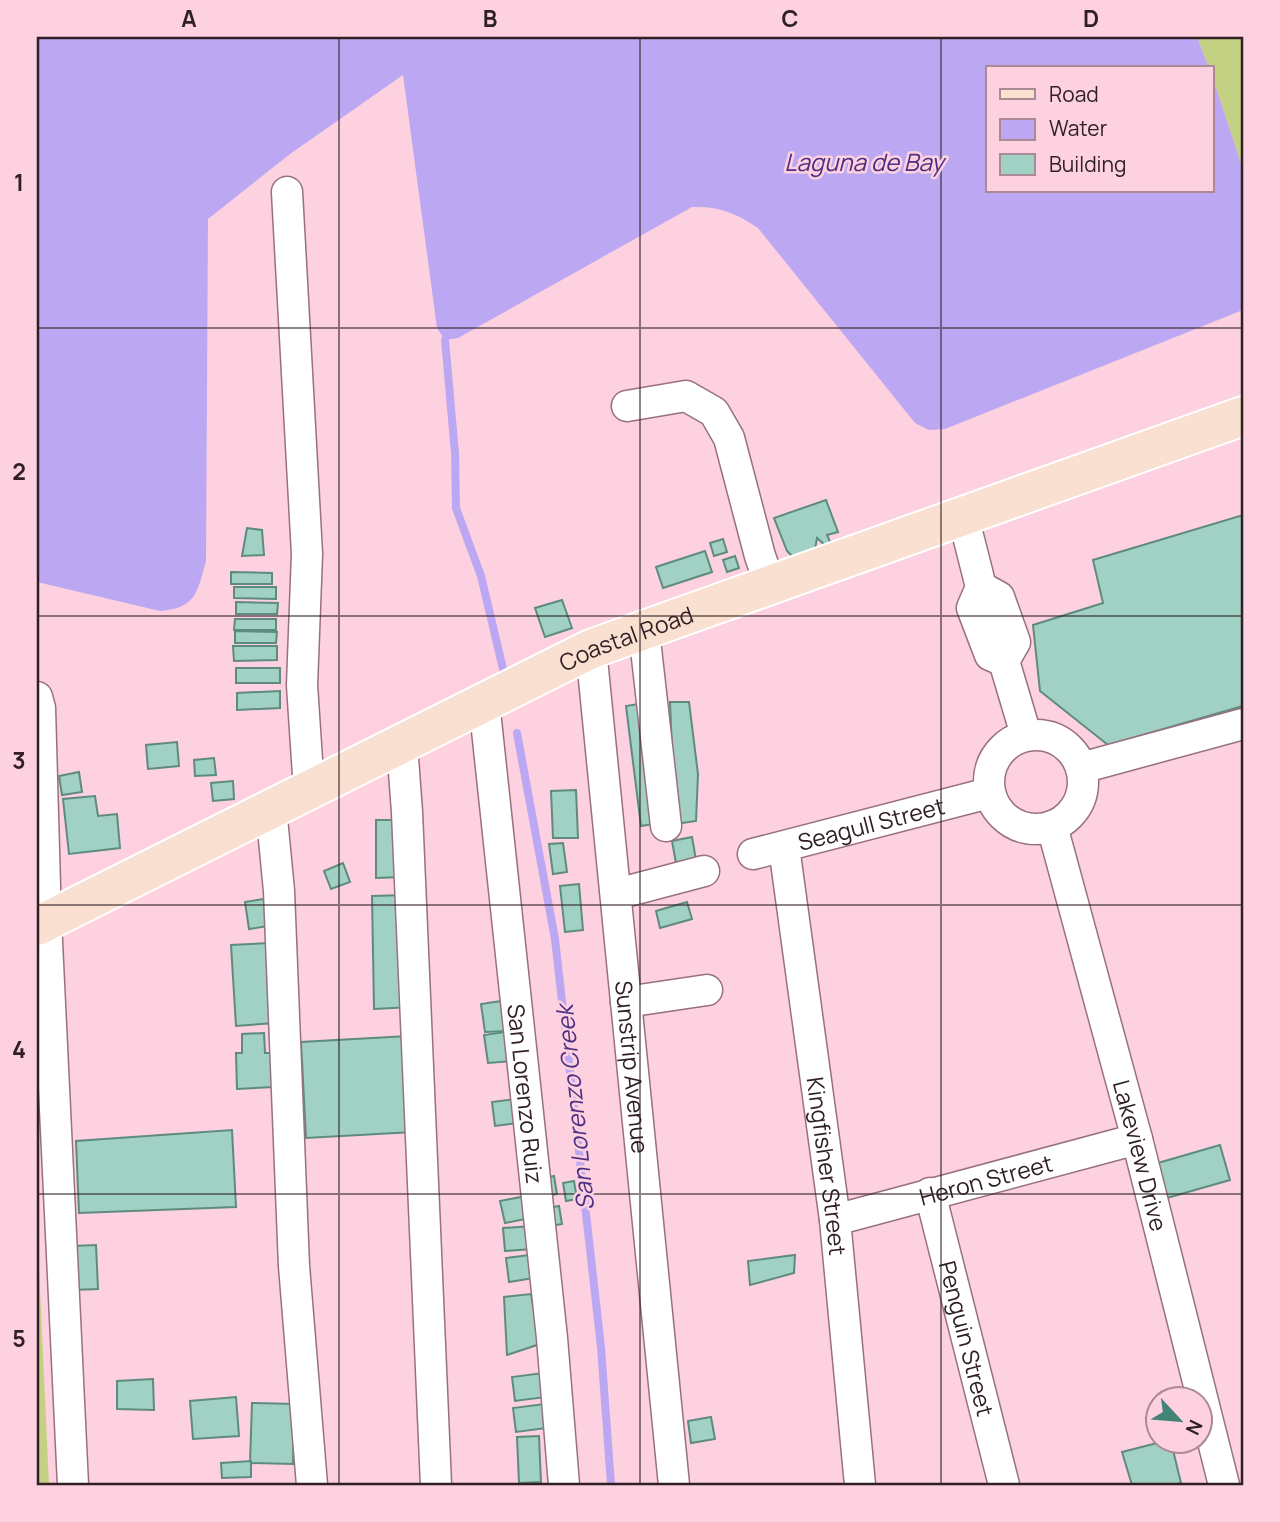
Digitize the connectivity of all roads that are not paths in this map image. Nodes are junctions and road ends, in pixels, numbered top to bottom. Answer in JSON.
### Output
{"nodes":[{"id":1,"x":287,"y":192,"type":"dead end"},
{"id":2,"x":627,"y":406,"type":"dead end"},
{"id":3,"x":1243,"y":416,"type":"edge"},
{"id":4,"x":963,"y":516,"type":"junction"},
{"id":5,"x":771,"y":587,"type":"junction"},
{"id":6,"x":644,"y":631,"type":"junction"},
{"id":7,"x":591,"y":649,"type":"junction"},
{"id":8,"x":37,"y":697,"type":"edge"},
{"id":9,"x":484,"y":702,"type":"junction"},
{"id":10,"x":1242,"y":727,"type":"edge"},
{"id":11,"x":1026,"y":736,"type":"junction"},
{"id":12,"x":402,"y":745,"type":"junction"},
{"id":13,"x":1081,"y":768,"type":"junction"},
{"id":14,"x":309,"y":790,"type":"junction"},
{"id":15,"x":989,"y":793,"type":"junction"},
{"id":16,"x":271,"y":808,"type":"junction"},
{"id":17,"x":666,"y":826,"type":"dead end"},
{"id":18,"x":1052,"y":826,"type":"junction"},
{"id":19,"x":784,"y":847,"type":"junction"},
{"id":20,"x":753,"y":854,"type":"dead end"},
{"id":21,"x":704,"y":871,"type":"dead end"},
{"id":22,"x":617,"y":894,"type":"junction"},
{"id":23,"x":41,"y":924,"type":"edge"},
{"id":24,"x":707,"y":990,"type":"dead end"},
{"id":25,"x":626,"y":1002,"type":"junction"},
{"id":26,"x":1137,"y":1139,"type":"junction"},
{"id":27,"x":930,"y":1193,"type":"junction"},
{"id":28,"x":835,"y":1220,"type":"junction"},
{"id":29,"x":1229,"y":1467,"type":"edge"},
{"id":30,"x":73,"y":1485,"type":"edge"},
{"id":31,"x":312,"y":1485,"type":"edge"},
{"id":32,"x":436,"y":1485,"type":"edge"},
{"id":33,"x":565,"y":1485,"type":"edge"},
{"id":34,"x":674,"y":1485,"type":"edge"},
{"id":35,"x":860,"y":1485,"type":"edge"},
{"id":36,"x":1004,"y":1485,"type":"edge"}],
"edges":[{"from":1,"to":14,"type":"street"},
{"from":2,"to":5,"type":"street"},
{"from":3,"to":4,"type":"main road","name":"Coastal Road"},
{"from":4,"to":5,"type":"main road","name":"Coastal Road"},
{"from":4,"to":11,"type":"street"},
{"from":5,"to":6,"type":"main road","name":"Coastal Road"},
{"from":6,"to":7,"type":"main road","name":"Coastal Road"},
{"from":6,"to":17,"type":"street"},
{"from":7,"to":9,"type":"main road","name":"Coastal Road"},
{"from":7,"to":22,"type":"street","name":"Sunstrip Avenue"},
{"from":8,"to":23,"type":"street"},
{"from":9,"to":12,"type":"main road","name":"Coastal Road"},
{"from":9,"to":33,"type":"street","name":"San Lorenzo Ruiz"},
{"from":10,"to":13,"type":"street"},
{"from":11,"to":13,"type":"street"},
{"from":11,"to":15,"type":"street"},
{"from":12,"to":14,"type":"main road","name":"Coastal Road"},
{"from":12,"to":32,"type":"street"},
{"from":13,"to":18,"type":"street"},
{"from":14,"to":16,"type":"main road","name":"Coastal Road"},
{"from":15,"to":18,"type":"street"},
{"from":15,"to":19,"type":"street","name":"Seagull Street"},
{"from":16,"to":23,"type":"main road","name":"Coastal Road"},
{"from":16,"to":31,"type":"street"},
{"from":18,"to":26,"type":"street","name":"Lakeview Drive"},
{"from":19,"to":20,"type":"street","name":"Seagull Street"},
{"from":19,"to":28,"type":"street","name":"Kingfisher Street"},
{"from":21,"to":22,"type":"street"},
{"from":22,"to":25,"type":"street","name":"Sunstrip Avenue"},
{"from":23,"to":30,"type":"street"},
{"from":24,"to":25,"type":"street"},
{"from":25,"to":34,"type":"street","name":"Sunstrip Avenue"},
{"from":26,"to":27,"type":"street","name":"Heron Street"},
{"from":26,"to":29,"type":"street","name":"Lakeview Drive"},
{"from":27,"to":28,"type":"street","name":"Heron Street"},
{"from":27,"to":36,"type":"street","name":"Penguin Street"},
{"from":28,"to":35,"type":"street","name":"Kingfisher Street"}]}
